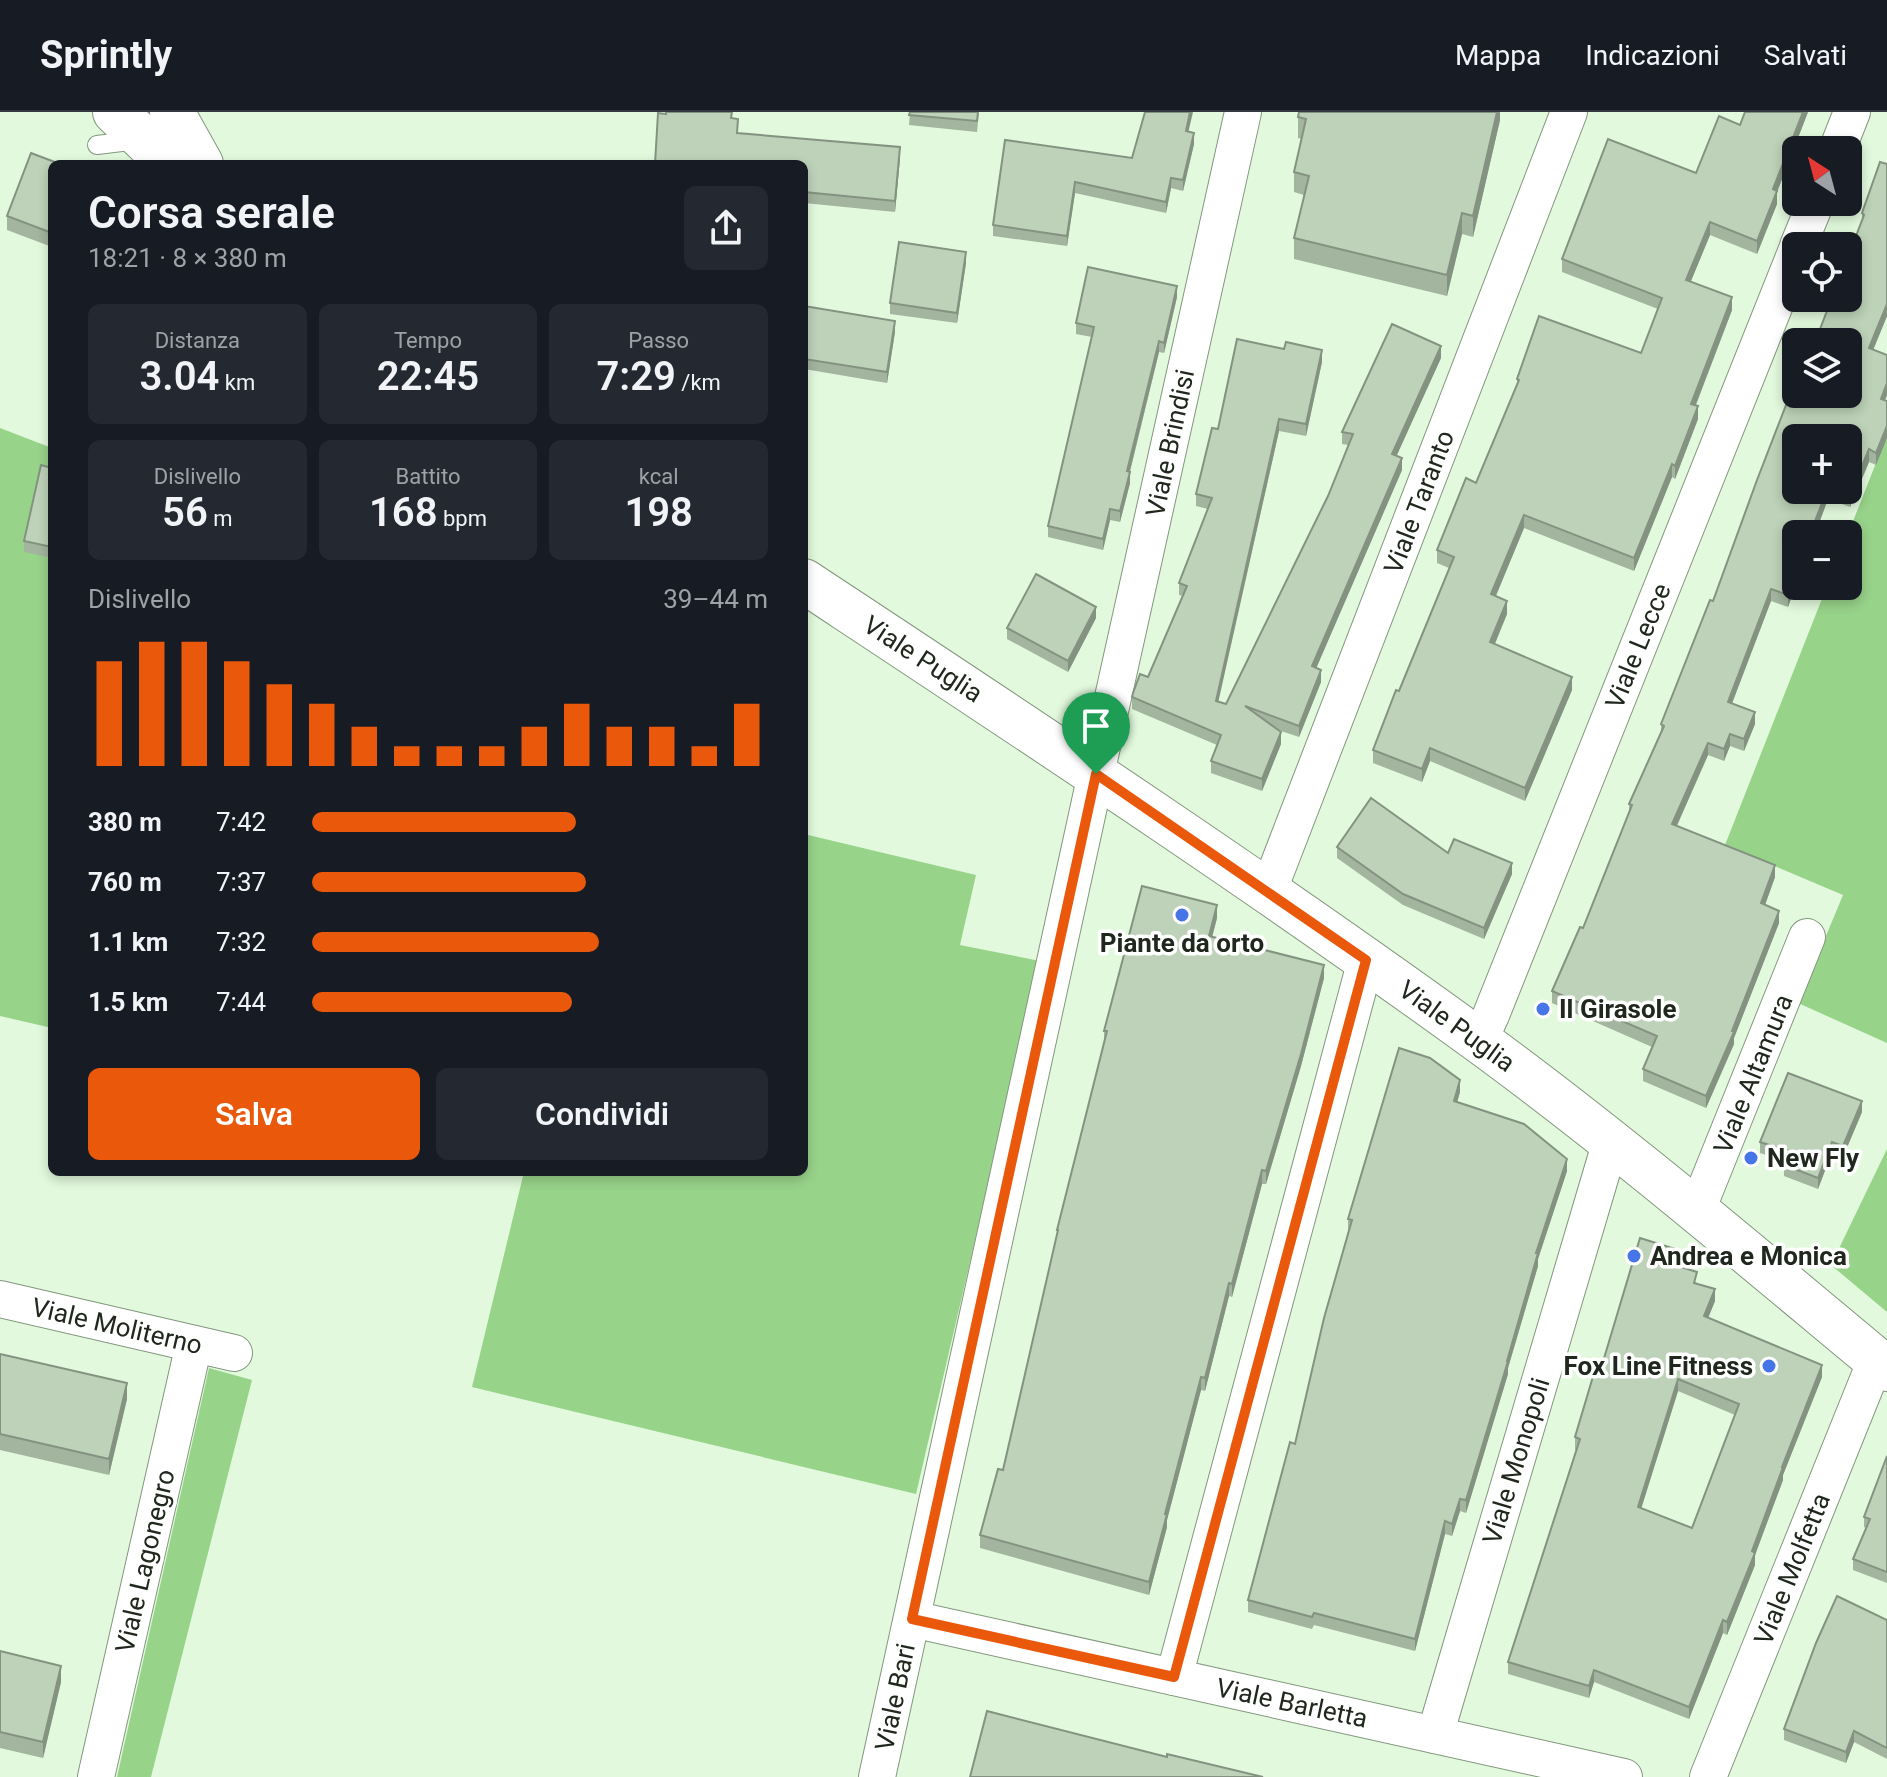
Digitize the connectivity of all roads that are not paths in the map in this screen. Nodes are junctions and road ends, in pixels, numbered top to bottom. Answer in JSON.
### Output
{"nodes":[{"id":1,"x":1243,"y":112,"type":"edge"},
{"id":2,"x":1569,"y":112,"type":"edge"},
{"id":3,"x":1852,"y":112,"type":"edge"},
{"id":4,"x":140,"y":134,"type":"edge"},
{"id":5,"x":1843,"y":136,"type":"edge"},
{"id":6,"x":193,"y":160,"type":"edge"},
{"id":7,"x":1782,"y":287,"type":"edge"},
{"id":8,"x":808,"y":584,"type":"edge"},
{"id":9,"x":1096,"y":774,"type":"junction"},
{"id":10,"x":1268,"y":892,"type":"junction"},
{"id":11,"x":1807,"y":937,"type":"dead end"},
{"id":12,"x":1366,"y":960,"type":"junction"},
{"id":13,"x":1479,"y":1041,"type":"junction"},
{"id":14,"x":1611,"y":1141,"type":"junction"},
{"id":15,"x":1697,"y":1210,"type":"junction"},
{"id":16,"x":0,"y":1299,"type":"edge"},
{"id":17,"x":194,"y":1344,"type":"junction"},
{"id":18,"x":234,"y":1353,"type":"dead end"},
{"id":19,"x":1882,"y":1364,"type":"edge"},
{"id":20,"x":912,"y":1619,"type":"junction"},
{"id":21,"x":1174,"y":1677,"type":"junction"},
{"id":22,"x":1435,"y":1735,"type":"junction"},
{"id":23,"x":96,"y":1777,"type":"edge"},
{"id":24,"x":877,"y":1777,"type":"edge"},
{"id":25,"x":1624,"y":1777,"type":"edge"},
{"id":26,"x":1708,"y":1777,"type":"edge"}],
"edges":[{"from":1,"to":9,"type":"street","name":"Viale Brindisi"},
{"from":2,"to":10,"type":"street","name":"Viale Taranto"},
{"from":3,"to":5,"type":"street"},
{"from":4,"to":6,"type":"main road"},
{"from":7,"to":13,"type":"street","name":"Viale Lecce"},
{"from":8,"to":9,"type":"main road","name":"Viale Puglia"},
{"from":9,"to":10,"type":"main road","name":"Viale Puglia"},
{"from":9,"to":20,"type":"street","name":"Viale Bari"},
{"from":10,"to":12,"type":"main road","name":"Viale Puglia"},
{"from":11,"to":15,"type":"street","name":"Viale Altamura"},
{"from":12,"to":13,"type":"main road","name":"Viale Puglia"},
{"from":12,"to":21,"type":"street"},
{"from":13,"to":14,"type":"main road","name":"Viale Puglia"},
{"from":14,"to":15,"type":"main road","name":"Viale Puglia"},
{"from":14,"to":22,"type":"street","name":"Viale Monopoli"},
{"from":15,"to":19,"type":"main road","name":"Viale Puglia"},
{"from":16,"to":17,"type":"street","name":"Viale Moliterno"},
{"from":17,"to":18,"type":"street","name":"Viale Moliterno"},
{"from":17,"to":23,"type":"street","name":"Viale Lagonegro"},
{"from":19,"to":26,"type":"street","name":"Viale Molfetta"},
{"from":20,"to":21,"type":"street","name":"Viale Barletta"},
{"from":20,"to":24,"type":"street","name":"Viale Bari"},
{"from":21,"to":22,"type":"street","name":"Viale Barletta"},
{"from":22,"to":25,"type":"street","name":"Viale Barletta"}]}
